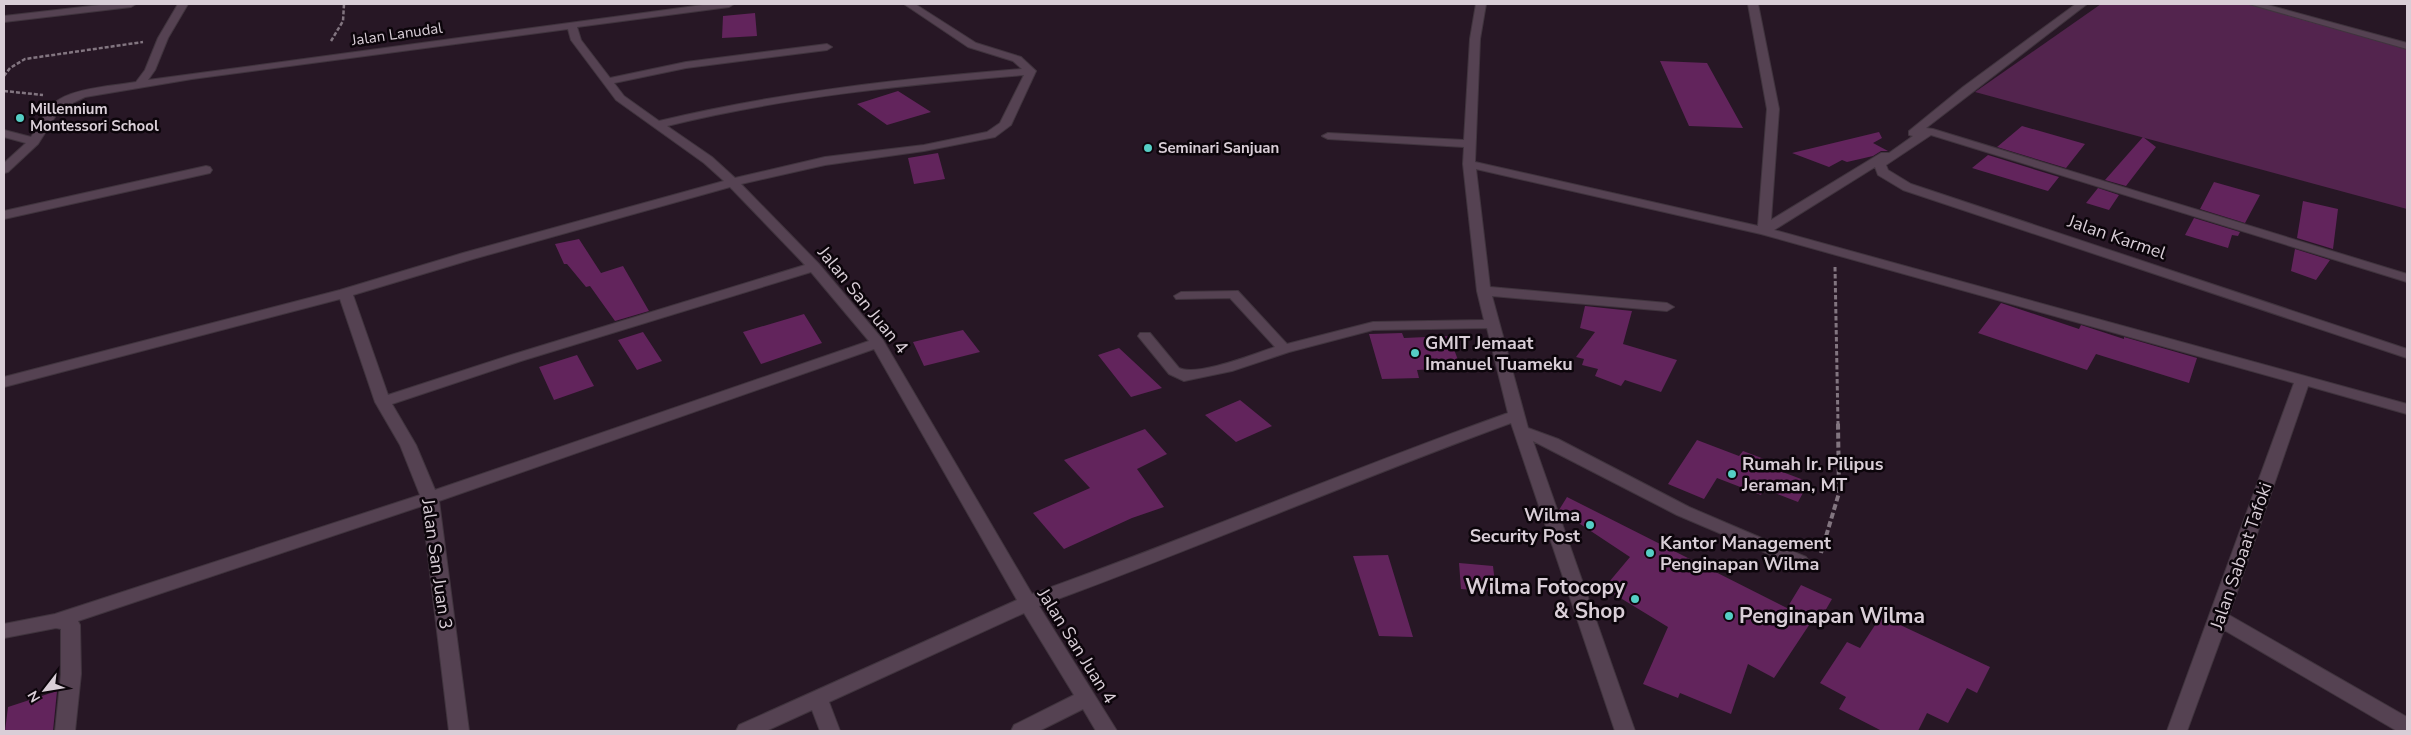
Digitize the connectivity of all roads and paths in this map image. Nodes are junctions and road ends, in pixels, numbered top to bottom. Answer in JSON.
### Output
{"nodes":[{"id":1,"x":131,"y":4,"type":"edge"},
{"id":2,"x":183,"y":4,"type":"edge"},
{"id":3,"x":344,"y":4,"type":"edge"},
{"id":4,"x":729,"y":4,"type":"edge"},
{"id":5,"x":909,"y":4,"type":"edge"},
{"id":6,"x":1481,"y":4,"type":"edge"},
{"id":7,"x":1753,"y":4,"type":"edge"},
{"id":8,"x":2082,"y":4,"type":"edge"},
{"id":9,"x":2254,"y":4,"type":"edge"},
{"id":10,"x":697,"y":6,"type":"edge"},
{"id":11,"x":4,"y":19,"type":"edge"},
{"id":12,"x":572,"y":25,"type":"junction"},
{"id":13,"x":163,"y":38,"type":"junction"},
{"id":14,"x":2407,"y":46,"type":"edge"},
{"id":15,"x":826,"y":47,"type":"dead end"},
{"id":16,"x":320,"y":61,"type":"junction"},
{"id":17,"x":1030,"y":70,"type":"junction"},
{"id":18,"x":4,"y":76,"type":"edge"},
{"id":19,"x":606,"y":82,"type":"junction"},
{"id":20,"x":140,"y":84,"type":"junction"},
{"id":21,"x":4,"y":91,"type":"edge"},
{"id":22,"x":71,"y":98,"type":"junction"},
{"id":23,"x":659,"y":124,"type":"junction"},
{"id":24,"x":4,"y":133,"type":"edge"},
{"id":25,"x":1328,"y":136,"type":"dead end"},
{"id":26,"x":34,"y":142,"type":"junction"},
{"id":27,"x":1471,"y":144,"type":"junction"},
{"id":28,"x":1469,"y":164,"type":"junction"},
{"id":29,"x":4,"y":169,"type":"edge"},
{"id":30,"x":206,"y":170,"type":"dead end"},
{"id":31,"x":732,"y":182,"type":"junction"},
{"id":32,"x":4,"y":214,"type":"edge"},
{"id":33,"x":1764,"y":231,"type":"junction"},
{"id":34,"x":1835,"y":252,"type":"junction"},
{"id":35,"x":814,"y":267,"type":"junction"},
{"id":36,"x":2407,"y":278,"type":"edge"},
{"id":37,"x":1484,"y":290,"type":"junction"},
{"id":38,"x":345,"y":293,"type":"junction"},
{"id":39,"x":1181,"y":296,"type":"dead end"},
{"id":40,"x":1667,"y":307,"type":"dead end"},
{"id":41,"x":1491,"y":324,"type":"junction"},
{"id":42,"x":1145,"y":336,"type":"dead end"},
{"id":43,"x":878,"y":343,"type":"junction"},
{"id":44,"x":1284,"y":349,"type":"junction"},
{"id":45,"x":2407,"y":354,"type":"edge"},
{"id":46,"x":2303,"y":380,"type":"junction"},
{"id":47,"x":4,"y":382,"type":"edge"},
{"id":48,"x":383,"y":402,"type":"junction"},
{"id":49,"x":2407,"y":409,"type":"edge"},
{"id":50,"x":1519,"y":423,"type":"junction"},
{"id":51,"x":430,"y":498,"type":"junction"},
{"id":52,"x":1800,"y":561,"type":"joint"},
{"id":53,"x":1028,"y":603,"type":"junction"},
{"id":54,"x":2219,"y":618,"type":"junction"},
{"id":55,"x":56,"y":621,"type":"junction"},
{"id":56,"x":4,"y":631,"type":"edge"},
{"id":57,"x":1087,"y":698,"type":"junction"},
{"id":58,"x":818,"y":699,"type":"junction"},
{"id":59,"x":2407,"y":728,"type":"edge"},
{"id":60,"x":66,"y":731,"type":"edge"},
{"id":61,"x":459,"y":731,"type":"edge"},
{"id":62,"x":746,"y":731,"type":"edge"},
{"id":63,"x":830,"y":731,"type":"edge"},
{"id":64,"x":1021,"y":731,"type":"edge"},
{"id":65,"x":1107,"y":731,"type":"edge"},
{"id":66,"x":1625,"y":731,"type":"edge"},
{"id":67,"x":2176,"y":731,"type":"edge"}],
"edges":[{"from":1,"to":11,"type":"street"},
{"from":2,"to":13,"type":"street"},
{"from":3,"to":16,"type":"path"},
{"from":4,"to":10,"type":"street","name":"Jalan Lanudal"},
{"from":5,"to":17,"type":"street"},
{"from":6,"to":27,"type":"street"},
{"from":7,"to":33,"type":"street"},
{"from":8,"to":33,"type":"street"},
{"from":9,"to":14,"type":"street"},
{"from":10,"to":12,"type":"street","name":"Jalan Lanudal"},
{"from":12,"to":16,"type":"street","name":"Jalan Lanudal"},
{"from":12,"to":19,"type":"street","name":"Jalan San Juan 4"},
{"from":13,"to":18,"type":"path"},
{"from":13,"to":20,"type":"street"},
{"from":15,"to":19,"type":"street"},
{"from":16,"to":20,"type":"street","name":"Jalan Lanudal"},
{"from":17,"to":23,"type":"street"},
{"from":17,"to":31,"type":"street"},
{"from":19,"to":23,"type":"street","name":"Jalan San Juan 4"},
{"from":20,"to":22,"type":"street","name":"Jalan Lanudal"},
{"from":21,"to":22,"type":"path"},
{"from":22,"to":26,"type":"street"},
{"from":23,"to":31,"type":"street","name":"Jalan San Juan 4"},
{"from":24,"to":26,"type":"street"},
{"from":25,"to":27,"type":"street"},
{"from":26,"to":29,"type":"street"},
{"from":27,"to":28,"type":"street"},
{"from":28,"to":33,"type":"street"},
{"from":28,"to":37,"type":"street"},
{"from":30,"to":32,"type":"street"},
{"from":31,"to":35,"type":"street","name":"Jalan San Juan 4"},
{"from":31,"to":38,"type":"street"},
{"from":33,"to":34,"type":"street"},
{"from":34,"to":46,"type":"street"},
{"from":34,"to":52,"type":"path"},
{"from":35,"to":43,"type":"street","name":"Jalan San Juan 4"},
{"from":35,"to":48,"type":"street"},
{"from":36,"to":45,"type":"street","name":"Jalan Karmel"},
{"from":37,"to":40,"type":"street"},
{"from":37,"to":41,"type":"street"},
{"from":38,"to":47,"type":"street"},
{"from":38,"to":48,"type":"street","name":"Jalan San Juan 3"},
{"from":39,"to":44,"type":"street"},
{"from":41,"to":44,"type":"street"},
{"from":41,"to":50,"type":"street"},
{"from":42,"to":44,"type":"street"},
{"from":43,"to":51,"type":"street"},
{"from":43,"to":53,"type":"street","name":"Jalan San Juan 4"},
{"from":46,"to":49,"type":"street"},
{"from":46,"to":54,"type":"street","name":"Jalan Sabaat Tafoki"},
{"from":48,"to":51,"type":"street","name":"Jalan San Juan 3"},
{"from":50,"to":52,"type":"street"},
{"from":50,"to":53,"type":"street"},
{"from":50,"to":66,"type":"street"},
{"from":51,"to":55,"type":"street"},
{"from":51,"to":61,"type":"street","name":"Jalan San Juan 3"},
{"from":53,"to":57,"type":"street","name":"Jalan San Juan 4"},
{"from":53,"to":58,"type":"street"},
{"from":54,"to":59,"type":"street"},
{"from":54,"to":67,"type":"street","name":"Jalan Sabaat Tafoki"},
{"from":55,"to":56,"type":"street"},
{"from":55,"to":60,"type":"street"},
{"from":57,"to":64,"type":"street"},
{"from":57,"to":65,"type":"street","name":"Jalan San Juan 4"},
{"from":58,"to":62,"type":"street"},
{"from":58,"to":63,"type":"street"}]}
